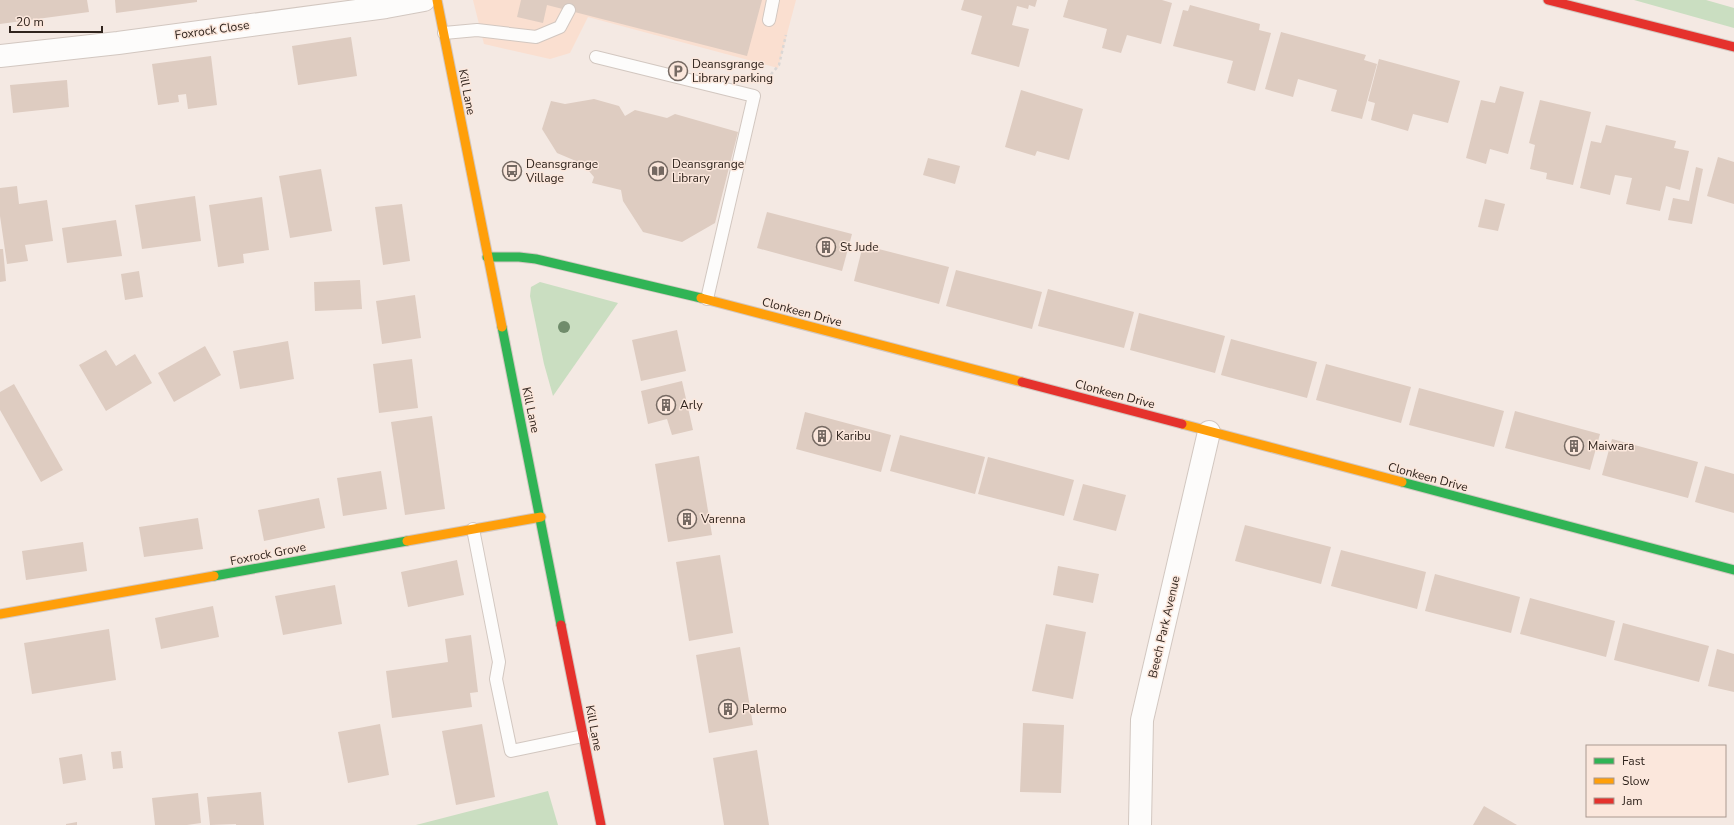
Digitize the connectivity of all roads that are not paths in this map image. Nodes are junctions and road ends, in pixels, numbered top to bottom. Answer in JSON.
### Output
{"nodes":[{"id":1,"x":424,"y":0,"type":"edge"},
{"id":2,"x":437,"y":0,"type":"edge"},
{"id":3,"x":773,"y":0,"type":"edge"},
{"id":4,"x":1552,"y":0,"type":"edge"},
{"id":5,"x":569,"y":10,"type":"dead end"},
{"id":6,"x":769,"y":20,"type":"dead end"},
{"id":7,"x":444,"y":33,"type":"junction"},
{"id":8,"x":1734,"y":48,"type":"edge"},
{"id":9,"x":0,"y":56,"type":"edge"},
{"id":10,"x":596,"y":57,"type":"dead end"},
{"id":11,"x":487,"y":257,"type":"junction"},
{"id":12,"x":707,"y":299,"type":"junction"},
{"id":13,"x":1209,"y":432,"type":"junction"},
{"id":14,"x":541,"y":517,"type":"junction"},
{"id":15,"x":473,"y":529,"type":"junction"},
{"id":16,"x":1734,"y":570,"type":"edge"},
{"id":17,"x":0,"y":614,"type":"edge"},
{"id":18,"x":583,"y":736,"type":"junction"},
{"id":19,"x":601,"y":825,"type":"edge"},
{"id":20,"x":1140,"y":825,"type":"edge"}],
"edges":[{"from":1,"to":9,"type":"street","name":"Foxrock Close"},
{"from":2,"to":7,"type":"street","name":"Kill Lane"},
{"from":3,"to":6,"type":"lane"},
{"from":4,"to":8,"type":"street"},
{"from":5,"to":7,"type":"lane"},
{"from":7,"to":11,"type":"street","name":"Kill Lane"},
{"from":10,"to":12,"type":"lane"},
{"from":11,"to":12,"type":"street","name":"Clonkeen Drive"},
{"from":11,"to":14,"type":"street","name":"Kill Lane"},
{"from":12,"to":13,"type":"street","name":"Clonkeen Drive"},
{"from":13,"to":16,"type":"street","name":"Clonkeen Drive"},
{"from":13,"to":20,"type":"street","name":"Beech Park Avenue"},
{"from":14,"to":15,"type":"street","name":"Foxrock Grove"},
{"from":14,"to":18,"type":"street","name":"Kill Lane"},
{"from":15,"to":17,"type":"street","name":"Foxrock Grove"},
{"from":15,"to":18,"type":"lane"},
{"from":18,"to":19,"type":"street","name":"Kill Lane"}]}
